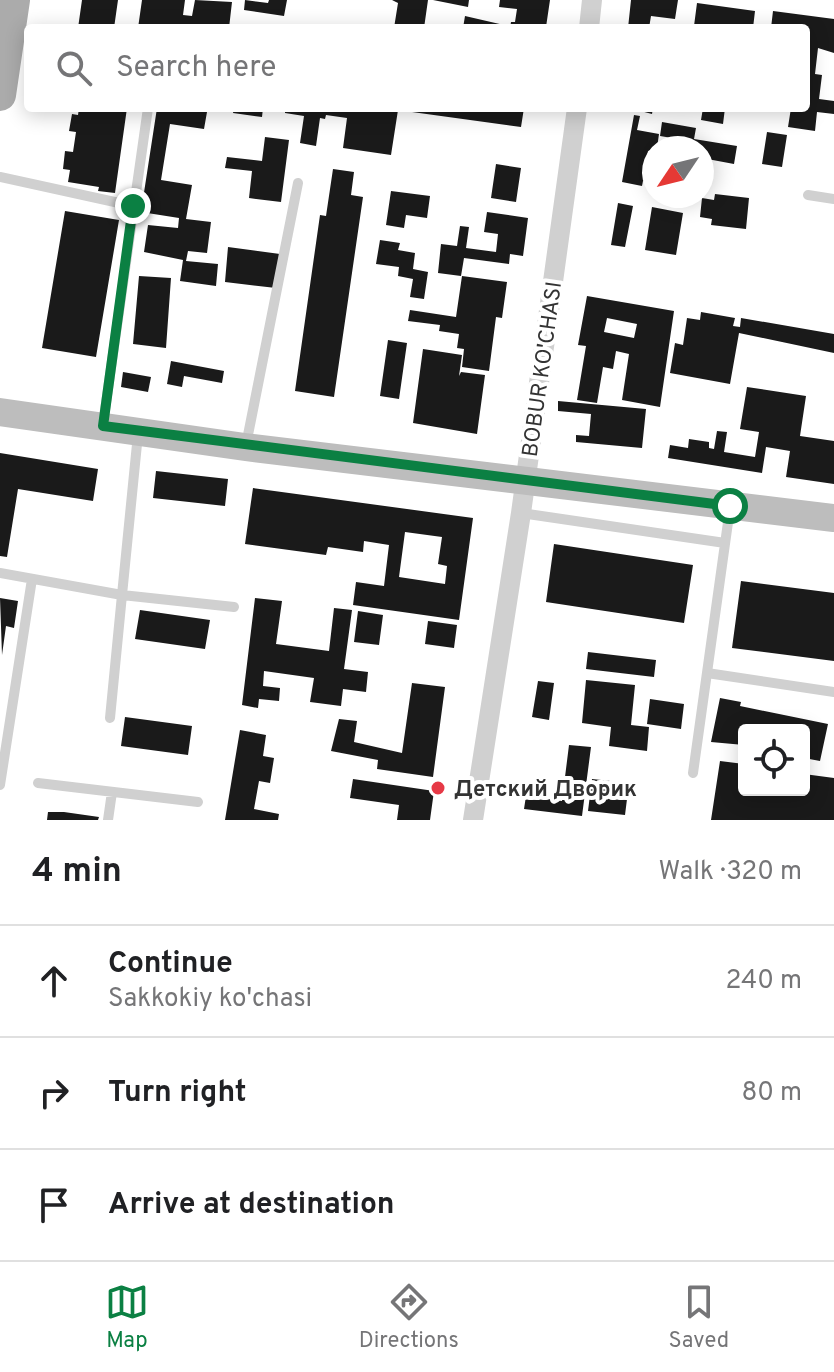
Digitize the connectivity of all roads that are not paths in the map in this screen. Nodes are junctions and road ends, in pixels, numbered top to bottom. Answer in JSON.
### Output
{"nodes":[{"id":1,"x":14,"y":0,"type":"edge"},
{"id":2,"x":592,"y":0,"type":"edge"},
{"id":3,"x":589,"y":24,"type":"edge"},
{"id":4,"x":0,"y":95,"type":"edge"},
{"id":5,"x":147,"y":112,"type":"edge"},
{"id":6,"x":576,"y":112,"type":"edge"},
{"id":7,"x":0,"y":177,"type":"edge"},
{"id":8,"x":298,"y":183,"type":"dead end"},
{"id":9,"x":808,"y":195,"type":"dead end"},
{"id":10,"x":834,"y":199,"type":"edge"},
{"id":11,"x":133,"y":206,"type":"junction"},
{"id":12,"x":0,"y":412,"type":"edge"},
{"id":13,"x":103,"y":426,"type":"junction"},
{"id":14,"x":138,"y":431,"type":"junction"},
{"id":15,"x":245,"y":447,"type":"junction"},
{"id":16,"x":525,"y":482,"type":"junction"},
{"id":17,"x":730,"y":506,"type":"junction"},
{"id":18,"x":521,"y":513,"type":"junction"},
{"id":19,"x":834,"y":518,"type":"edge"},
{"id":20,"x":725,"y":543,"type":"junction"},
{"id":21,"x":0,"y":573,"type":"edge"},
{"id":22,"x":32,"y":579,"type":"junction"},
{"id":23,"x":122,"y":595,"type":"junction"},
{"id":24,"x":234,"y":607,"type":"dead end"},
{"id":25,"x":707,"y":673,"type":"junction"},
{"id":26,"x":834,"y":692,"type":"edge"},
{"id":27,"x":110,"y":718,"type":"dead end"},
{"id":28,"x":2,"y":750,"type":"edge"},
{"id":29,"x":693,"y":773,"type":"dead end"},
{"id":30,"x":38,"y":783,"type":"dead end"},
{"id":31,"x":0,"y":785,"type":"edge"},
{"id":32,"x":112,"y":792,"type":"junction"},
{"id":33,"x":198,"y":802,"type":"dead end"},
{"id":34,"x":108,"y":820,"type":"edge"},
{"id":35,"x":473,"y":820,"type":"edge"}],
"edges":[{"from":1,"to":4,"type":"main road"},
{"from":2,"to":3,"type":"street"},
{"from":5,"to":11,"type":"lane"},
{"from":6,"to":16,"type":"street","name":"BOBUR KO'CHASI"},
{"from":7,"to":11,"type":"lane"},
{"from":8,"to":15,"type":"lane"},
{"from":9,"to":10,"type":"lane"},
{"from":11,"to":13,"type":"lane"},
{"from":12,"to":13,"type":"street"},
{"from":13,"to":14,"type":"street"},
{"from":14,"to":15,"type":"street"},
{"from":14,"to":23,"type":"lane"},
{"from":15,"to":16,"type":"street"},
{"from":16,"to":17,"type":"street"},
{"from":16,"to":18,"type":"street","name":"BOBUR KO'CHASI"},
{"from":17,"to":19,"type":"street"},
{"from":17,"to":20,"type":"lane"},
{"from":18,"to":20,"type":"lane"},
{"from":18,"to":35,"type":"street","name":"BOBUR KO'CHASI"},
{"from":20,"to":25,"type":"lane"},
{"from":21,"to":22,"type":"lane"},
{"from":22,"to":23,"type":"lane"},
{"from":22,"to":28,"type":"lane"},
{"from":23,"to":24,"type":"lane"},
{"from":23,"to":27,"type":"lane"},
{"from":25,"to":26,"type":"lane"},
{"from":25,"to":29,"type":"lane"},
{"from":28,"to":31,"type":"lane"},
{"from":30,"to":32,"type":"lane"},
{"from":32,"to":33,"type":"lane"},
{"from":32,"to":34,"type":"lane"}]}
